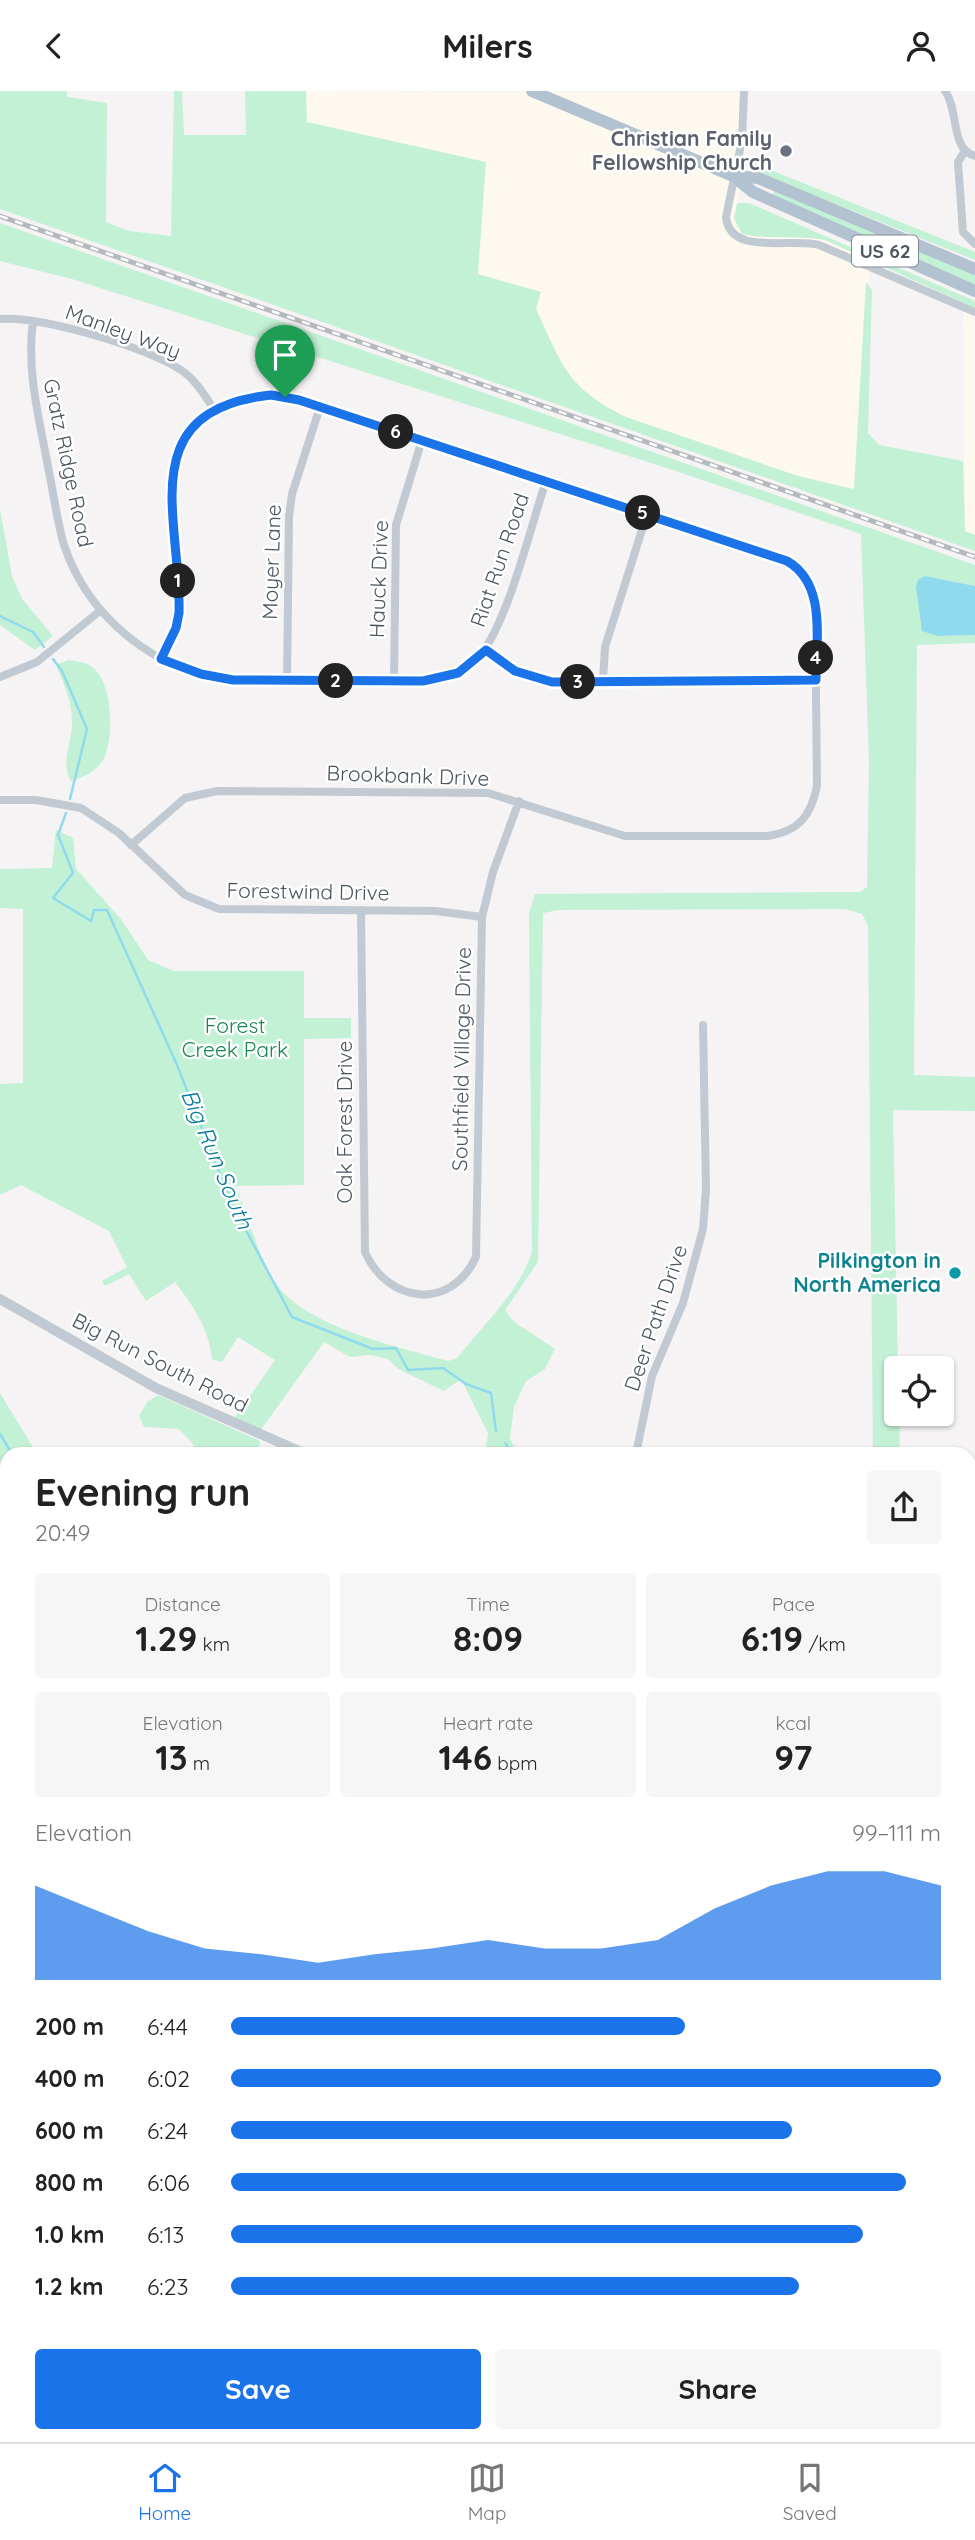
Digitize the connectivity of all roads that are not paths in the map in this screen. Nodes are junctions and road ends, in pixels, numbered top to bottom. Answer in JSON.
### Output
{"nodes":[{"id":1,"x":532,"y":91,"type":"edge"},
{"id":2,"x":744,"y":91,"type":"edge"},
{"id":3,"x":945,"y":91,"type":"edge"},
{"id":4,"x":965,"y":151,"type":"junction"},
{"id":5,"x":975,"y":156,"type":"edge"},
{"id":6,"x":733,"y":176,"type":"junction"},
{"id":7,"x":975,"y":244,"type":"edge"},
{"id":8,"x":975,"y":269,"type":"edge"},
{"id":9,"x":975,"y":291,"type":"edge"},
{"id":10,"x":975,"y":312,"type":"edge"},
{"id":11,"x":0,"y":319,"type":"edge"},
{"id":12,"x":33,"y":321,"type":"junction"},
{"id":13,"x":320,"y":407,"type":"junction"},
{"id":14,"x":215,"y":411,"type":"junction"},
{"id":15,"x":422,"y":440,"type":"junction"},
{"id":16,"x":546,"y":481,"type":"junction"},
{"id":17,"x":647,"y":514,"type":"junction"},
{"id":18,"x":101,"y":610,"type":"junction"},
{"id":19,"x":486,"y":650,"type":"junction"},
{"id":20,"x":161,"y":659,"type":"junction"},
{"id":21,"x":0,"y":677,"type":"edge"},
{"id":22,"x":816,"y":680,"type":"junction"},
{"id":23,"x":287,"y":681,"type":"junction"},
{"id":24,"x":394,"y":681,"type":"junction"},
{"id":25,"x":603,"y":681,"type":"junction"},
{"id":26,"x":0,"y":800,"type":"edge"},
{"id":27,"x":519,"y":801,"type":"junction"},
{"id":28,"x":131,"y":845,"type":"junction"},
{"id":29,"x":361,"y":911,"type":"junction"},
{"id":30,"x":482,"y":916,"type":"junction"},
{"id":31,"x":703,"y":1025,"type":"dead end"},
{"id":32,"x":426,"y":1294,"type":"joint"},
{"id":33,"x":0,"y":1299,"type":"edge"},
{"id":34,"x":290,"y":1447,"type":"edge"},
{"id":35,"x":637,"y":1447,"type":"edge"}],
"edges":[{"from":1,"to":6,"type":"main road","number":"US 62"},
{"from":2,"to":6,"type":"street"},
{"from":3,"to":4,"type":"street"},
{"from":4,"to":5,"type":"street"},
{"from":4,"to":7,"type":"street"},
{"from":6,"to":8,"type":"main road","number":"US 62"},
{"from":6,"to":9,"type":"main road","number":"US 62"},
{"from":6,"to":10,"type":"street"},
{"from":11,"to":12,"type":"street","name":"Manley Way"},
{"from":12,"to":14,"type":"street","name":"Manley Way"},
{"from":12,"to":18,"type":"street","name":"Gratz Ridge Road"},
{"from":13,"to":14,"type":"street"},
{"from":13,"to":15,"type":"street"},
{"from":13,"to":23,"type":"street","name":"Moyer Lane"},
{"from":14,"to":20,"type":"street"},
{"from":15,"to":16,"type":"street"},
{"from":15,"to":24,"type":"street","name":"Hauck Drive"},
{"from":16,"to":17,"type":"street"},
{"from":16,"to":19,"type":"street","name":"Riat Run Road"},
{"from":17,"to":22,"type":"street"},
{"from":17,"to":25,"type":"street"},
{"from":18,"to":20,"type":"street","name":"Gratz Ridge Road"},
{"from":18,"to":21,"type":"street"},
{"from":19,"to":24,"type":"street","name":"Gratz Ridge Road"},
{"from":19,"to":25,"type":"street"},
{"from":20,"to":23,"type":"street","name":"Gratz Ridge Road"},
{"from":22,"to":25,"type":"street"},
{"from":22,"to":27,"type":"street","name":"Brookbank Drive"},
{"from":23,"to":24,"type":"street","name":"Gratz Ridge Road"},
{"from":26,"to":28,"type":"street","name":"Forestwind Drive"},
{"from":27,"to":28,"type":"street","name":"Brookbank Drive"},
{"from":27,"to":30,"type":"street","name":"Southfield Village Drive"},
{"from":28,"to":29,"type":"street","name":"Forestwind Drive"},
{"from":29,"to":30,"type":"street","name":"Forestwind Drive"},
{"from":29,"to":32,"type":"street","name":"Oak Forest Drive"},
{"from":30,"to":32,"type":"street","name":"Southfield Village Drive"},
{"from":31,"to":35,"type":"street","name":"Deer Path Drive"},
{"from":33,"to":34,"type":"street","name":"Big Run South Road"}]}
